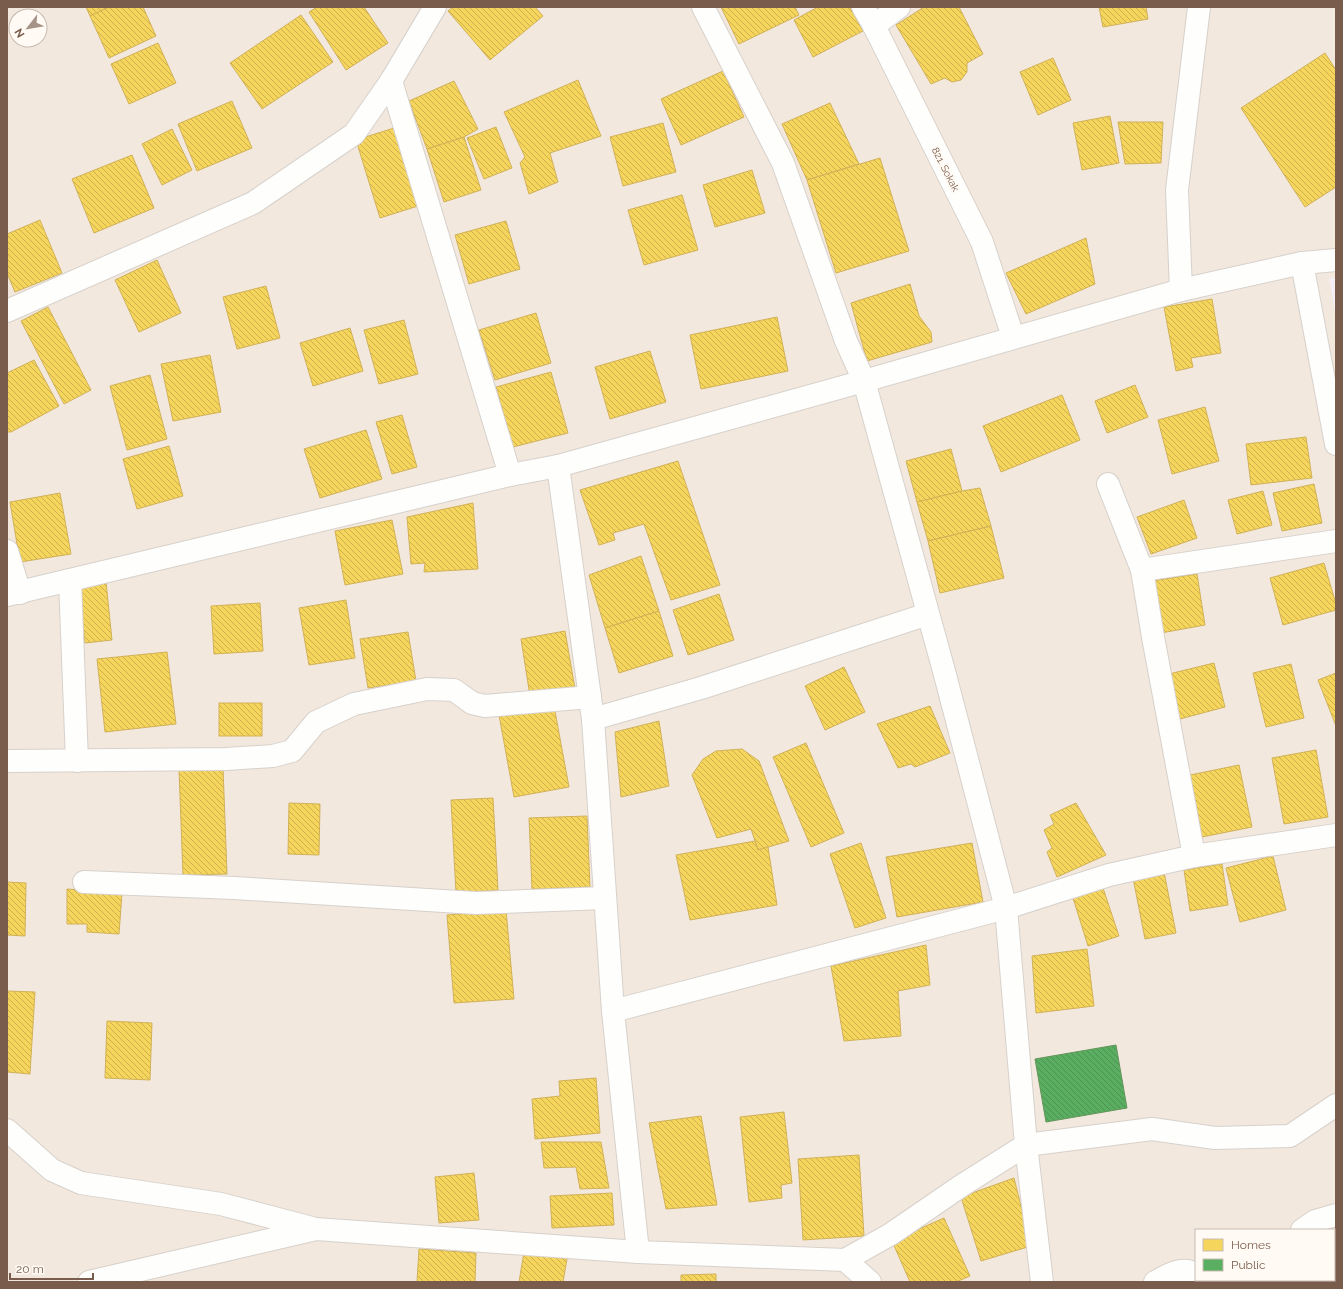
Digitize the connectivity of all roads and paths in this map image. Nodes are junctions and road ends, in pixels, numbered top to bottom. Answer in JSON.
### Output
{"nodes":[{"id":1,"x":434,"y":7,"type":"edge"},
{"id":2,"x":703,"y":7,"type":"edge"},
{"id":3,"x":863,"y":7,"type":"edge"},
{"id":4,"x":899,"y":7,"type":"edge"},
{"id":5,"x":1199,"y":7,"type":"edge"},
{"id":6,"x":874,"y":26,"type":"junction"},
{"id":7,"x":391,"y":81,"type":"junction"},
{"id":8,"x":1336,"y":260,"type":"edge"},
{"id":9,"x":1302,"y":263,"type":"junction"},
{"id":10,"x":1181,"y":290,"type":"junction"},
{"id":11,"x":7,"y":311,"type":"edge"},
{"id":12,"x":1013,"y":337,"type":"junction"},
{"id":13,"x":864,"y":381,"type":"junction"},
{"id":14,"x":1336,"y":444,"type":"edge"},
{"id":15,"x":558,"y":466,"type":"junction"},
{"id":16,"x":510,"y":475,"type":"junction"},
{"id":17,"x":1108,"y":484,"type":"dead end"},
{"id":18,"x":1336,"y":541,"type":"edge"},
{"id":19,"x":7,"y":551,"type":"edge"},
{"id":20,"x":1142,"y":570,"type":"junction"},
{"id":21,"x":70,"y":580,"type":"junction"},
{"id":22,"x":13,"y":594,"type":"edge"},
{"id":23,"x":928,"y":614,"type":"junction"},
{"id":24,"x":590,"y":697,"type":"junction"},
{"id":25,"x":593,"y":719,"type":"junction"},
{"id":26,"x":77,"y":761,"type":"junction"},
{"id":27,"x":7,"y":762,"type":"edge"},
{"id":28,"x":1336,"y":835,"type":"edge"},
{"id":29,"x":1194,"y":856,"type":"junction"},
{"id":30,"x":84,"y":882,"type":"dead end"},
{"id":31,"x":605,"y":898,"type":"junction"},
{"id":32,"x":1006,"y":908,"type":"junction"},
{"id":33,"x":613,"y":1011,"type":"junction"},
{"id":34,"x":1336,"y":1105,"type":"edge"},
{"id":35,"x":7,"y":1130,"type":"edge"},
{"id":36,"x":1026,"y":1145,"type":"junction"},
{"id":37,"x":1336,"y":1215,"type":"edge"},
{"id":38,"x":316,"y":1229,"type":"junction"},
{"id":39,"x":1303,"y":1229,"type":"edge"},
{"id":40,"x":638,"y":1252,"type":"junction"},
{"id":41,"x":845,"y":1260,"type":"junction"},
{"id":42,"x":1195,"y":1273,"type":"edge"},
{"id":43,"x":89,"y":1282,"type":"edge"},
{"id":44,"x":870,"y":1282,"type":"edge"},
{"id":45,"x":1042,"y":1282,"type":"edge"},
{"id":46,"x":1155,"y":1282,"type":"edge"}],
"edges":[{"from":1,"to":7,"type":"street"},
{"from":2,"to":13,"type":"street"},
{"from":3,"to":6,"type":"street","name":"821. Sokak"},
{"from":4,"to":6,"type":"street"},
{"from":5,"to":10,"type":"street"},
{"from":6,"to":12,"type":"street","name":"821. Sokak"},
{"from":7,"to":11,"type":"street"},
{"from":7,"to":16,"type":"street"},
{"from":8,"to":9,"type":"street"},
{"from":9,"to":10,"type":"street"},
{"from":9,"to":14,"type":"street"},
{"from":10,"to":12,"type":"street"},
{"from":12,"to":13,"type":"street"},
{"from":13,"to":15,"type":"street"},
{"from":13,"to":23,"type":"street"},
{"from":15,"to":16,"type":"street"},
{"from":15,"to":24,"type":"street"},
{"from":16,"to":21,"type":"street"},
{"from":17,"to":20,"type":"street"},
{"from":18,"to":20,"type":"street"},
{"from":19,"to":22,"type":"street"},
{"from":20,"to":29,"type":"street"},
{"from":21,"to":22,"type":"street"},
{"from":21,"to":26,"type":"street"},
{"from":23,"to":25,"type":"street"},
{"from":23,"to":32,"type":"street"},
{"from":24,"to":25,"type":"street"},
{"from":24,"to":26,"type":"street"},
{"from":25,"to":31,"type":"street"},
{"from":26,"to":27,"type":"street"},
{"from":28,"to":29,"type":"street"},
{"from":29,"to":32,"type":"street"},
{"from":30,"to":31,"type":"street"},
{"from":31,"to":33,"type":"street"},
{"from":32,"to":33,"type":"street"},
{"from":32,"to":36,"type":"street"},
{"from":33,"to":40,"type":"street"},
{"from":34,"to":36,"type":"street"},
{"from":35,"to":38,"type":"street"},
{"from":36,"to":41,"type":"street"},
{"from":36,"to":45,"type":"street"},
{"from":37,"to":39,"type":"street"},
{"from":38,"to":40,"type":"street"},
{"from":38,"to":43,"type":"street"},
{"from":40,"to":41,"type":"street"},
{"from":41,"to":44,"type":"street"},
{"from":42,"to":46,"type":"street"}]}
